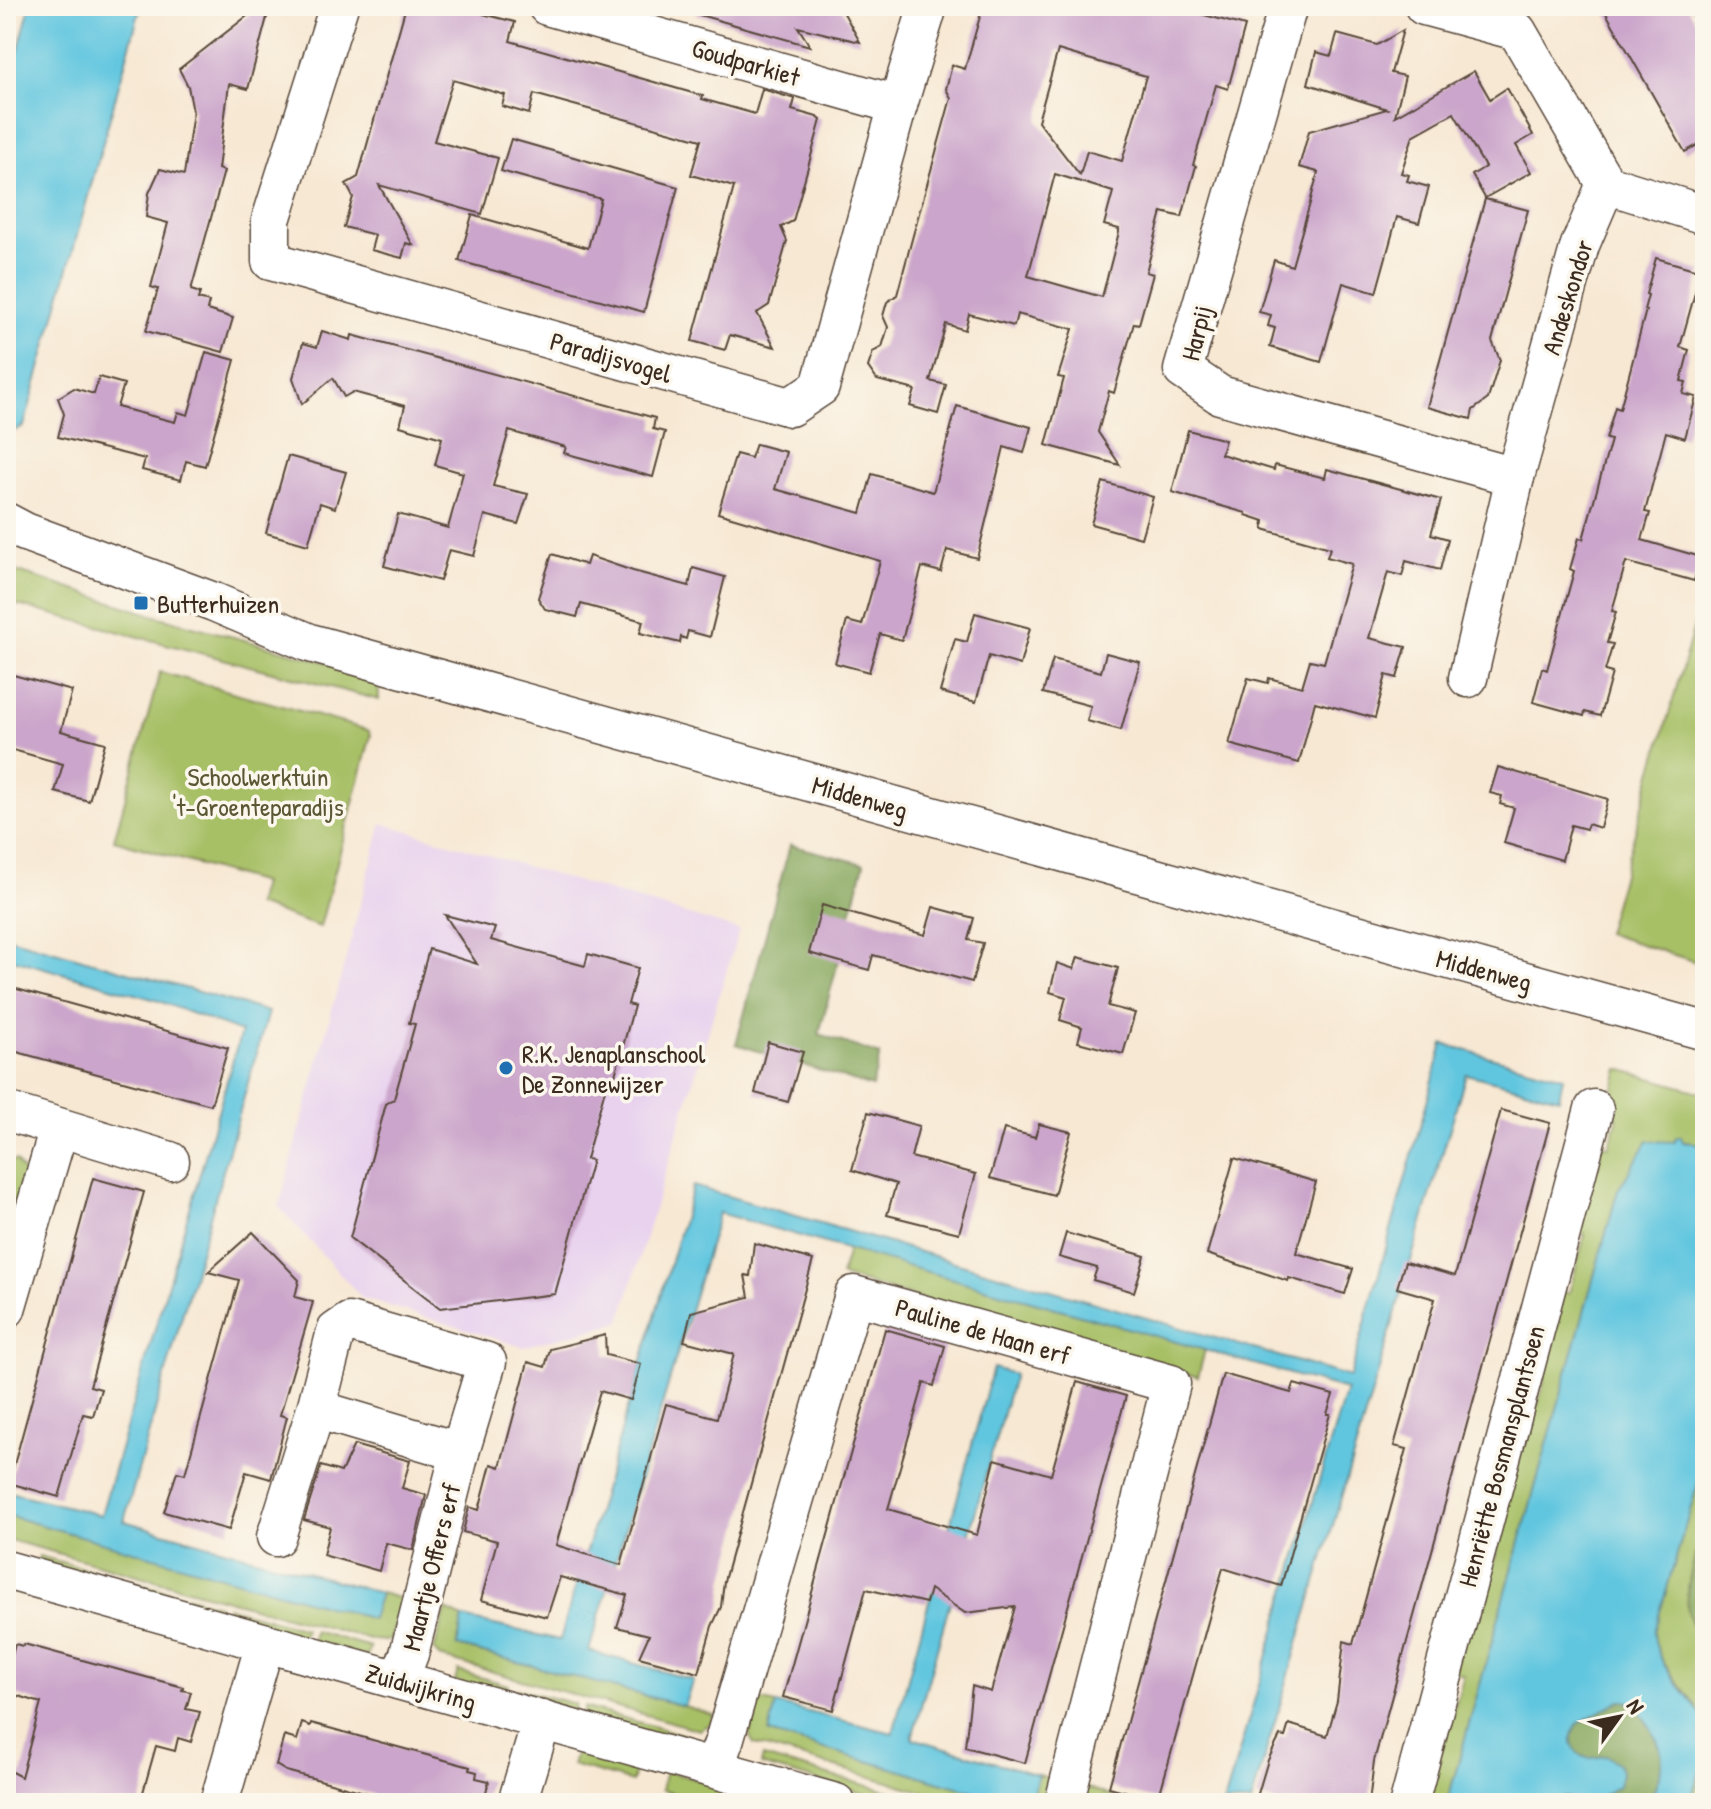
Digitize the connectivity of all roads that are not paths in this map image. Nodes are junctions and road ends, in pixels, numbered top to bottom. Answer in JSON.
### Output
{"nodes":[{"id":1,"x":339,"y":6,"type":"edge"},
{"id":2,"x":547,"y":6,"type":"edge"},
{"id":3,"x":928,"y":6,"type":"edge"},
{"id":4,"x":1288,"y":6,"type":"edge"},
{"id":5,"x":1424,"y":6,"type":"edge"},
{"id":6,"x":1520,"y":18,"type":"edge"},
{"id":7,"x":898,"y":105,"type":"junction"},
{"id":8,"x":1606,"y":184,"type":"junction"},
{"id":9,"x":1705,"y":215,"type":"edge"},
{"id":10,"x":1515,"y":477,"type":"junction"},
{"id":11,"x":12,"y":527,"type":"edge"},
{"id":12,"x":1468,"y":678,"type":"dead end"},
{"id":13,"x":1705,"y":1031,"type":"edge"},
{"id":14,"x":1594,"y":1109,"type":"dead end"},
{"id":15,"x":6,"y":1111,"type":"edge"},
{"id":16,"x":59,"y":1128,"type":"junction"},
{"id":17,"x":170,"y":1161,"type":"dead end"},
{"id":18,"x":6,"y":1309,"type":"edge"},
{"id":19,"x":316,"y":1409,"type":"junction"},
{"id":20,"x":460,"y":1452,"type":"junction"},
{"id":21,"x":276,"y":1537,"type":"dead end"},
{"id":22,"x":6,"y":1570,"type":"edge"},
{"id":23,"x":265,"y":1643,"type":"junction"},
{"id":24,"x":399,"y":1680,"type":"junction"},
{"id":25,"x":542,"y":1720,"type":"junction"},
{"id":26,"x":714,"y":1768,"type":"junction"},
{"id":27,"x":219,"y":1803,"type":"edge"},
{"id":28,"x":517,"y":1803,"type":"edge"},
{"id":29,"x":836,"y":1803,"type":"edge"},
{"id":30,"x":1064,"y":1803,"type":"edge"},
{"id":31,"x":1409,"y":1803,"type":"edge"}],
"edges":[{"from":1,"to":7,"type":"street","name":"Paradijsvogel"},
{"from":2,"to":7,"type":"street","name":"Goudparkiet"},
{"from":3,"to":7,"type":"street","name":"Paradijsvogel"},
{"from":4,"to":10,"type":"street","name":"Harpij"},
{"from":5,"to":6,"type":"street"},
{"from":6,"to":8,"type":"street"},
{"from":8,"to":9,"type":"street"},
{"from":8,"to":10,"type":"street","name":"Andeskondor"},
{"from":10,"to":12,"type":"street","name":"Andeskondor"},
{"from":11,"to":13,"type":"street","name":"Middenweg"},
{"from":14,"to":31,"type":"street","name":"Henriëtte Bosmansplantsoen"},
{"from":15,"to":16,"type":"street"},
{"from":16,"to":17,"type":"street"},
{"from":16,"to":18,"type":"street"},
{"from":19,"to":20,"type":"street","name":"Maartje Offers erf"},
{"from":19,"to":20,"type":"street","name":"Maartje Offers erf"},
{"from":19,"to":21,"type":"street","name":"Maartje Offers erf"},
{"from":20,"to":24,"type":"street","name":"Maartje Offers erf"},
{"from":22,"to":23,"type":"street","name":"Zuidwijkring"},
{"from":23,"to":24,"type":"street","name":"Zuidwijkring"},
{"from":23,"to":27,"type":"street"},
{"from":24,"to":25,"type":"street","name":"Zuidwijkring"},
{"from":25,"to":26,"type":"street","name":"Zuidwijkring"},
{"from":25,"to":28,"type":"street"},
{"from":26,"to":29,"type":"street","name":"Zuidwijkring"},
{"from":26,"to":30,"type":"street","name":"Pauline de Haan erf"}]}
